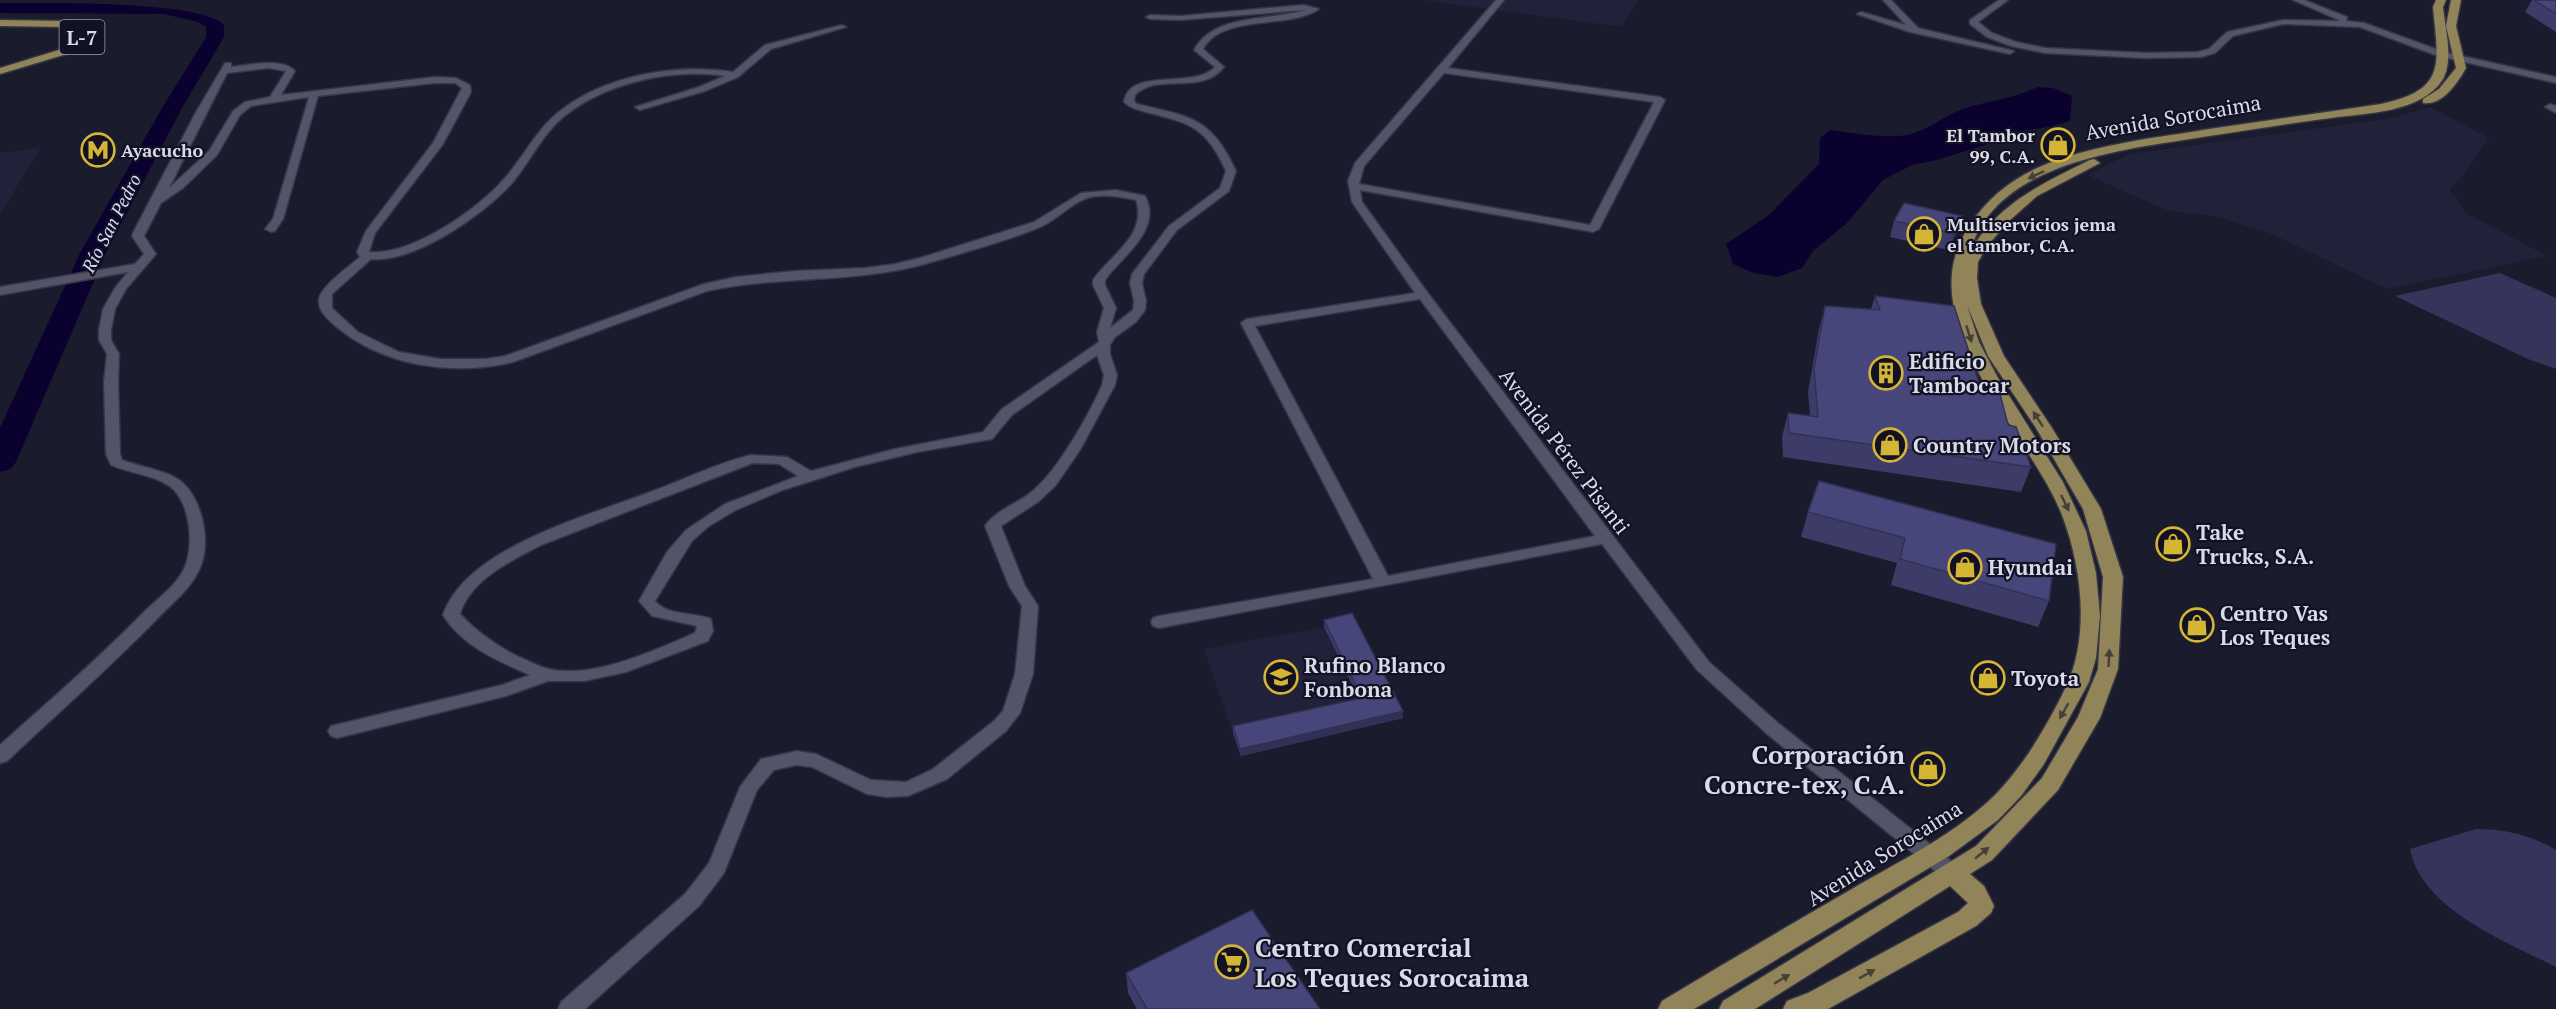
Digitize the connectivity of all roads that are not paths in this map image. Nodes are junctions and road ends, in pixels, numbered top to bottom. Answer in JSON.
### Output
{"nodes":[{"id":1,"x":1500,"y":0,"type":"edge"},
{"id":2,"x":1887,"y":0,"type":"edge"},
{"id":3,"x":2004,"y":0,"type":"edge"},
{"id":4,"x":2297,"y":0,"type":"edge"},
{"id":5,"x":2441,"y":0,"type":"edge"},
{"id":6,"x":2456,"y":0,"type":"edge"},
{"id":7,"x":1227,"y":4,"type":"dead end"},
{"id":8,"x":1861,"y":14,"type":"dead end"},
{"id":9,"x":1150,"y":17,"type":"dead end"},
{"id":10,"x":1167,"y":18,"type":"junction"},
{"id":11,"x":0,"y":23,"type":"edge"},
{"id":12,"x":2361,"y":25,"type":"junction"},
{"id":13,"x":842,"y":27,"type":"dead end"},
{"id":14,"x":1916,"y":30,"type":"junction"},
{"id":15,"x":2066,"y":54,"type":"junction"},
{"id":16,"x":2441,"y":54,"type":"junction"},
{"id":17,"x":2459,"y":58,"type":"junction"},
{"id":18,"x":1442,"y":70,"type":"junction"},
{"id":19,"x":0,"y":71,"type":"edge"},
{"id":20,"x":735,"y":75,"type":"junction"},
{"id":21,"x":2556,"y":80,"type":"edge"},
{"id":22,"x":314,"y":95,"type":"junction"},
{"id":23,"x":274,"y":98,"type":"junction"},
{"id":24,"x":640,"y":107,"type":"dead end"},
{"id":25,"x":2387,"y":109,"type":"junction"},
{"id":26,"x":1354,"y":186,"type":"junction"},
{"id":27,"x":157,"y":201,"type":"junction"},
{"id":28,"x":272,"y":229,"type":"dead end"},
{"id":29,"x":368,"y":256,"type":"junction"},
{"id":30,"x":137,"y":267,"type":"junction"},
{"id":31,"x":0,"y":291,"type":"edge"},
{"id":32,"x":1423,"y":296,"type":"junction"},
{"id":33,"x":1966,"y":303,"type":"junction"},
{"id":34,"x":1104,"y":344,"type":"junction"},
{"id":35,"x":809,"y":476,"type":"junction"},
{"id":36,"x":1605,"y":539,"type":"junction"},
{"id":37,"x":1383,"y":582,"type":"junction"},
{"id":38,"x":1159,"y":622,"type":"dead end"},
{"id":39,"x":547,"y":675,"type":"junction"},
{"id":40,"x":337,"y":730,"type":"dead end"},
{"id":41,"x":0,"y":756,"type":"edge"},
{"id":42,"x":1930,"y":854,"type":"junction"},
{"id":43,"x":1953,"y":874,"type":"junction"},
{"id":44,"x":1741,"y":1008,"type":"edge"},
{"id":45,"x":569,"y":1009,"type":"edge"},
{"id":46,"x":1671,"y":1009,"type":"edge"},
{"id":47,"x":1796,"y":1009,"type":"edge"}],
"edges":[{"from":1,"to":18,"type":"street"},
{"from":2,"to":14,"type":"street"},
{"from":3,"to":15,"type":"street"},
{"from":4,"to":12,"type":"street"},
{"from":5,"to":16,"type":"main road","name":"Avenida Sorocaima"},
{"from":6,"to":17,"type":"main road"},
{"from":7,"to":10,"type":"street"},
{"from":8,"to":14,"type":"street"},
{"from":9,"to":10,"type":"street"},
{"from":10,"to":34,"type":"street"},
{"from":11,"to":19,"type":"main road","number":"L-7"},
{"from":12,"to":15,"type":"street"},
{"from":12,"to":16,"type":"street"},
{"from":13,"to":20,"type":"street"},
{"from":14,"to":15,"type":"street"},
{"from":16,"to":17,"type":"street"},
{"from":16,"to":25,"type":"main road","name":"Avenida Sorocaima"},
{"from":17,"to":21,"type":"street"},
{"from":17,"to":25,"type":"main road","name":"Avenida Sorocaima"},
{"from":18,"to":26,"type":"street"},
{"from":18,"to":26,"type":"street"},
{"from":20,"to":24,"type":"street"},
{"from":20,"to":29,"type":"street"},
{"from":22,"to":23,"type":"street"},
{"from":22,"to":28,"type":"street"},
{"from":22,"to":29,"type":"street"},
{"from":23,"to":27,"type":"street"},
{"from":23,"to":27,"type":"street"},
{"from":25,"to":33,"type":"main road","name":"Avenida Sorocaima"},
{"from":26,"to":32,"type":"street","name":"Avenida Pérez Pisanti"},
{"from":27,"to":30,"type":"street"},
{"from":29,"to":34,"type":"street"},
{"from":30,"to":31,"type":"street"},
{"from":30,"to":41,"type":"street"},
{"from":32,"to":36,"type":"street","name":"Avenida Pérez Pisanti"},
{"from":32,"to":37,"type":"street"},
{"from":33,"to":42,"type":"main road","name":"Avenida Sorocaima","one_way":true},
{"from":43,"to":33,"type":"main road","name":"Avenida Sorocaima","one_way":true},
{"from":34,"to":35,"type":"street"},
{"from":34,"to":45,"type":"street"},
{"from":35,"to":39,"type":"street"},
{"from":35,"to":39,"type":"street"},
{"from":36,"to":37,"type":"street"},
{"from":36,"to":42,"type":"street","name":"Avenida Pérez Pisanti"},
{"from":37,"to":38,"type":"street"},
{"from":39,"to":40,"type":"street"},
{"from":42,"to":43,"type":"street","name":"Avenida Pérez Pisanti"},
{"from":42,"to":46,"type":"main road","name":"Avenida Sorocaima"},
{"from":44,"to":43,"type":"main road","name":"Avenida Sorocaima","one_way":true},
{"from":47,"to":43,"type":"main road","one_way":true}]}
